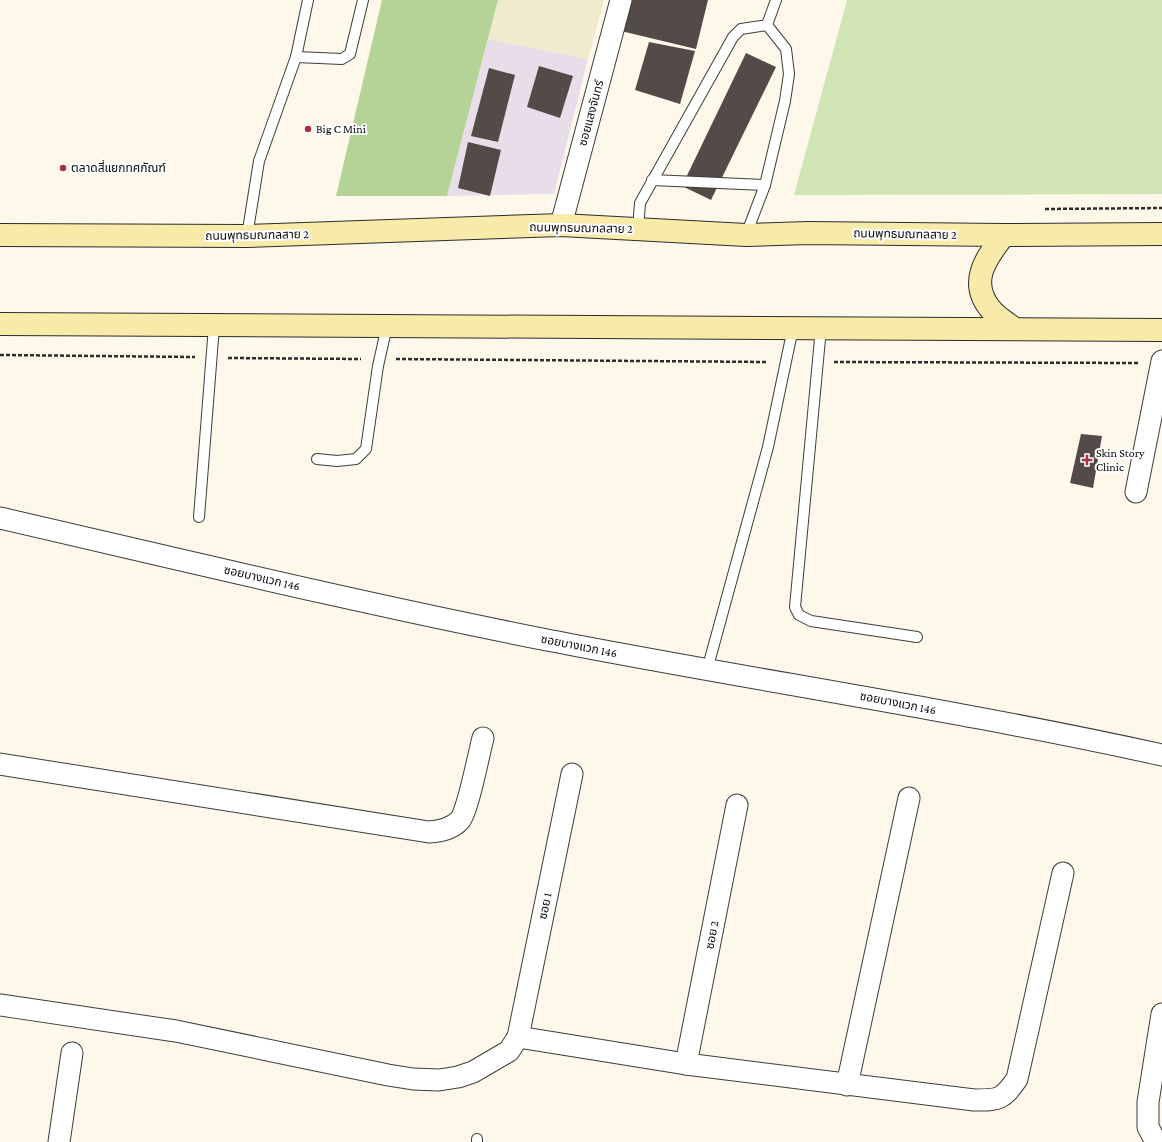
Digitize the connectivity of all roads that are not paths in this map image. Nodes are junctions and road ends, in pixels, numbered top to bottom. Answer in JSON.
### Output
{"nodes":[{"id":1,"x":308,"y":0,"type":"edge"},
{"id":2,"x":363,"y":0,"type":"edge"},
{"id":3,"x":621,"y":0,"type":"edge"},
{"id":4,"x":776,"y":0,"type":"edge"},
{"id":5,"x":767,"y":25,"type":"junction"},
{"id":6,"x":296,"y":57,"type":"junction"},
{"id":7,"x":652,"y":180,"type":"junction"},
{"id":8,"x":765,"y":185,"type":"junction"},
{"id":9,"x":561,"y":225,"type":"junction"},
{"id":10,"x":638,"y":230,"type":"junction"},
{"id":11,"x":746,"y":234,"type":"junction"},
{"id":12,"x":1162,"y":234,"type":"edge"},
{"id":13,"x":0,"y":235,"type":"edge"},
{"id":14,"x":1004,"y":235,"type":"junction"},
{"id":15,"x":247,"y":236,"type":"junction"},
{"id":16,"x":0,"y":324,"type":"edge"},
{"id":17,"x":214,"y":326,"type":"junction"},
{"id":18,"x":387,"y":326,"type":"junction"},
{"id":19,"x":793,"y":328,"type":"junction"},
{"id":20,"x":821,"y":328,"type":"junction"},
{"id":21,"x":1015,"y":329,"type":"junction"},
{"id":22,"x":1162,"y":330,"type":"edge"},
{"id":23,"x":1162,"y":362,"type":"edge"},
{"id":24,"x":318,"y":459,"type":"dead end"},
{"id":25,"x":1136,"y":492,"type":"dead end"},
{"id":26,"x":199,"y":517,"type":"dead end"},
{"id":27,"x":0,"y":518,"type":"edge"},
{"id":28,"x":917,"y":637,"type":"dead end"},
{"id":29,"x":707,"y":670,"type":"junction"},
{"id":30,"x":483,"y":738,"type":"dead end"},
{"id":31,"x":1162,"y":756,"type":"edge"},
{"id":32,"x":0,"y":764,"type":"edge"},
{"id":33,"x":572,"y":774,"type":"dead end"},
{"id":34,"x":909,"y":798,"type":"dead end"},
{"id":35,"x":737,"y":805,"type":"dead end"},
{"id":36,"x":1063,"y":873,"type":"dead end"},
{"id":37,"x":0,"y":1005,"type":"edge"},
{"id":38,"x":1162,"y":1014,"type":"edge"},
{"id":39,"x":518,"y":1037,"type":"junction"},
{"id":40,"x":72,"y":1053,"type":"dead end"},
{"id":41,"x":686,"y":1064,"type":"junction"},
{"id":42,"x":847,"y":1085,"type":"junction"},
{"id":43,"x":59,"y":1142,"type":"edge"},
{"id":44,"x":1156,"y":1142,"type":"edge"}],
"edges":[{"from":1,"to":6,"type":"lane"},
{"from":2,"to":6,"type":"lane"},
{"from":3,"to":9,"type":"street","name":"ซอยแสงจันทร์"},
{"from":4,"to":5,"type":"lane"},
{"from":5,"to":7,"type":"lane"},
{"from":5,"to":8,"type":"lane"},
{"from":6,"to":15,"type":"lane"},
{"from":7,"to":8,"type":"lane"},
{"from":7,"to":10,"type":"lane"},
{"from":8,"to":11,"type":"lane"},
{"from":9,"to":10,"type":"main road","name":"ถนนพุทธมณฑลสาย 2"},
{"from":9,"to":15,"type":"main road","name":"ถนนพุทธมณฑลสาย 2"},
{"from":10,"to":11,"type":"main road","name":"ถนนพุทธมณฑลสาย 2"},
{"from":11,"to":14,"type":"main road","name":"ถนนพุทธมณฑลสาย 2"},
{"from":12,"to":14,"type":"main road","name":"ถนนพุทธมณฑลสาย 2"},
{"from":13,"to":15,"type":"main road","name":"ถนนพุทธมณฑลสาย 2"},
{"from":14,"to":21,"type":"main road"},
{"from":16,"to":17,"type":"main road"},
{"from":17,"to":18,"type":"main road"},
{"from":17,"to":26,"type":"lane"},
{"from":18,"to":19,"type":"main road"},
{"from":18,"to":24,"type":"lane"},
{"from":19,"to":20,"type":"main road"},
{"from":19,"to":29,"type":"lane"},
{"from":20,"to":21,"type":"main road"},
{"from":20,"to":28,"type":"lane"},
{"from":21,"to":22,"type":"main road"},
{"from":23,"to":25,"type":"street"},
{"from":27,"to":29,"type":"street","name":"ซอยบางแวก 146"},
{"from":29,"to":31,"type":"street","name":"ซอยบางแวก 146"},
{"from":30,"to":32,"type":"street"},
{"from":33,"to":39,"type":"street","name":"ซอย 1"},
{"from":34,"to":42,"type":"street"},
{"from":35,"to":41,"type":"street","name":"ซอย 2"},
{"from":36,"to":42,"type":"street"},
{"from":37,"to":39,"type":"street"},
{"from":38,"to":44,"type":"street"},
{"from":39,"to":41,"type":"street"},
{"from":40,"to":43,"type":"street"},
{"from":41,"to":42,"type":"street"}]}
